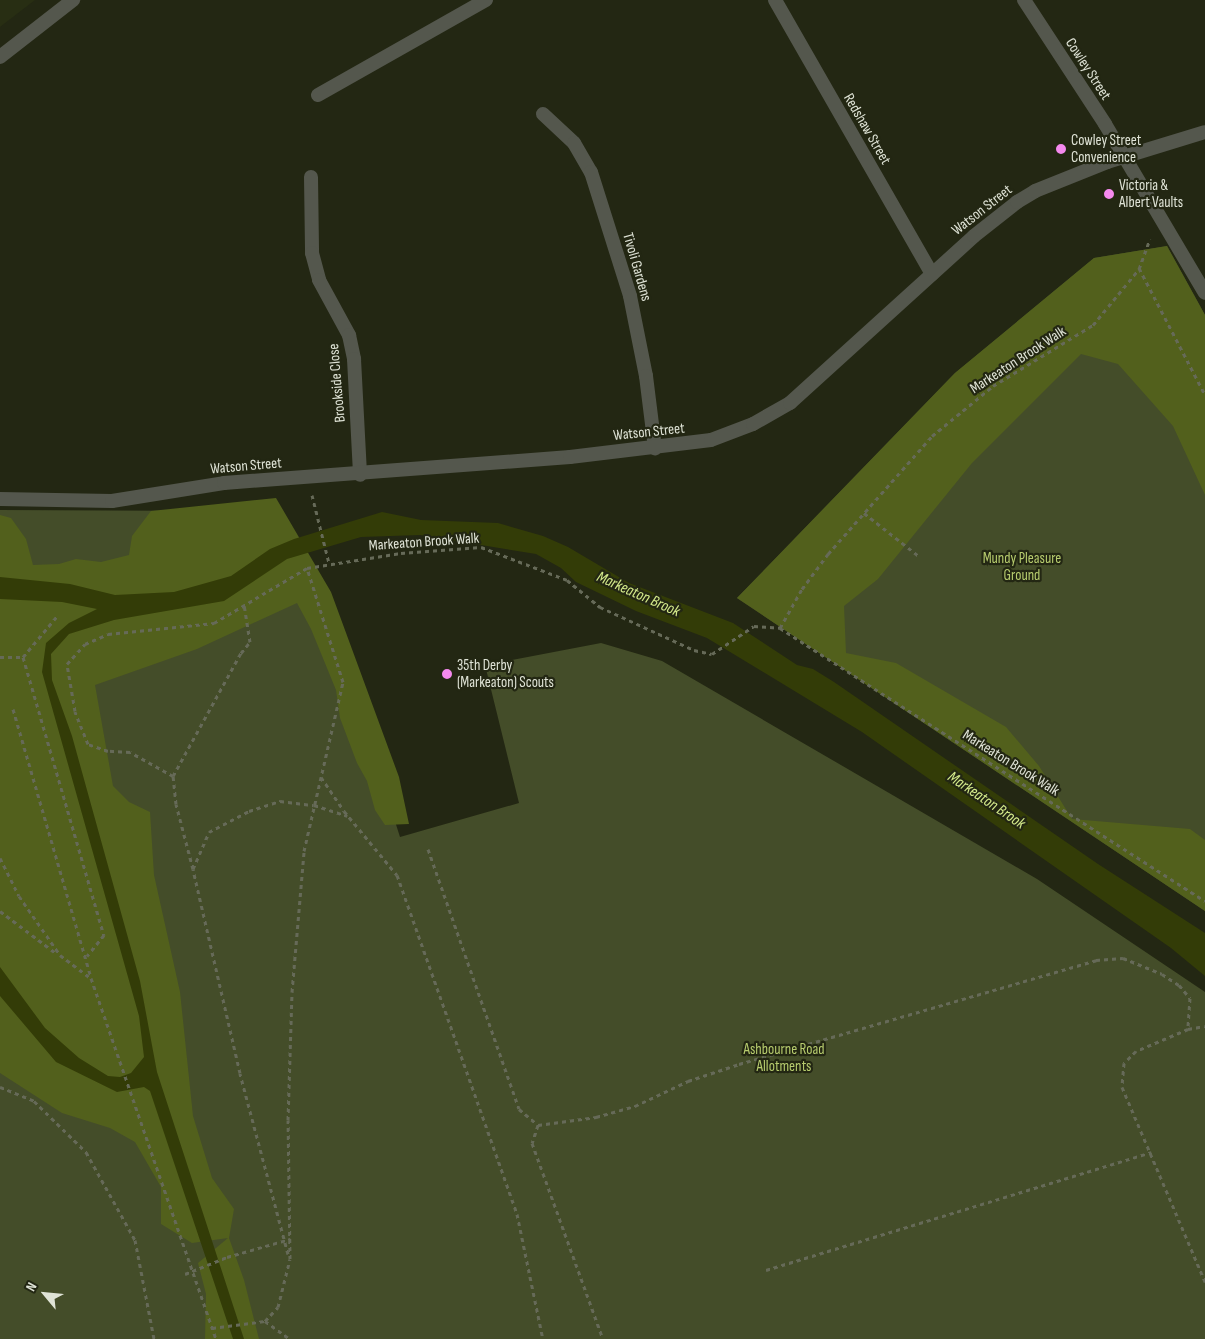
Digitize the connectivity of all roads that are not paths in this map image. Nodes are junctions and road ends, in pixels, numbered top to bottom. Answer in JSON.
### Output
{"nodes":[{"id":1,"x":73,"y":0,"type":"edge"},
{"id":2,"x":486,"y":0,"type":"edge"},
{"id":3,"x":775,"y":0,"type":"edge"},
{"id":4,"x":1024,"y":0,"type":"edge"},
{"id":5,"x":0,"y":57,"type":"edge"},
{"id":6,"x":318,"y":94,"type":"dead end"},
{"id":7,"x":543,"y":114,"type":"dead end"},
{"id":8,"x":1205,"y":132,"type":"edge"},
{"id":9,"x":1124,"y":156,"type":"junction"},
{"id":10,"x":310,"y":177,"type":"dead end"},
{"id":11,"x":932,"y":274,"type":"junction"},
{"id":12,"x":1205,"y":293,"type":"edge"},
{"id":13,"x":655,"y":448,"type":"junction"},
{"id":14,"x":360,"y":475,"type":"junction"},
{"id":15,"x":0,"y":499,"type":"edge"}],
"edges":[{"from":1,"to":5,"type":"street"},
{"from":2,"to":6,"type":"street"},
{"from":3,"to":11,"type":"street","name":"Redshaw Street"},
{"from":4,"to":9,"type":"street","name":"Cowley Street"},
{"from":7,"to":13,"type":"street","name":"Tivoli Gardens"},
{"from":8,"to":9,"type":"street","name":"Watson Street"},
{"from":9,"to":11,"type":"street","name":"Watson Street"},
{"from":9,"to":12,"type":"street","name":"Cowley Street"},
{"from":10,"to":14,"type":"street","name":"Brookside Close"},
{"from":11,"to":13,"type":"street","name":"Watson Street"},
{"from":13,"to":14,"type":"street","name":"Watson Street"},
{"from":14,"to":15,"type":"street","name":"Watson Street"}]}
